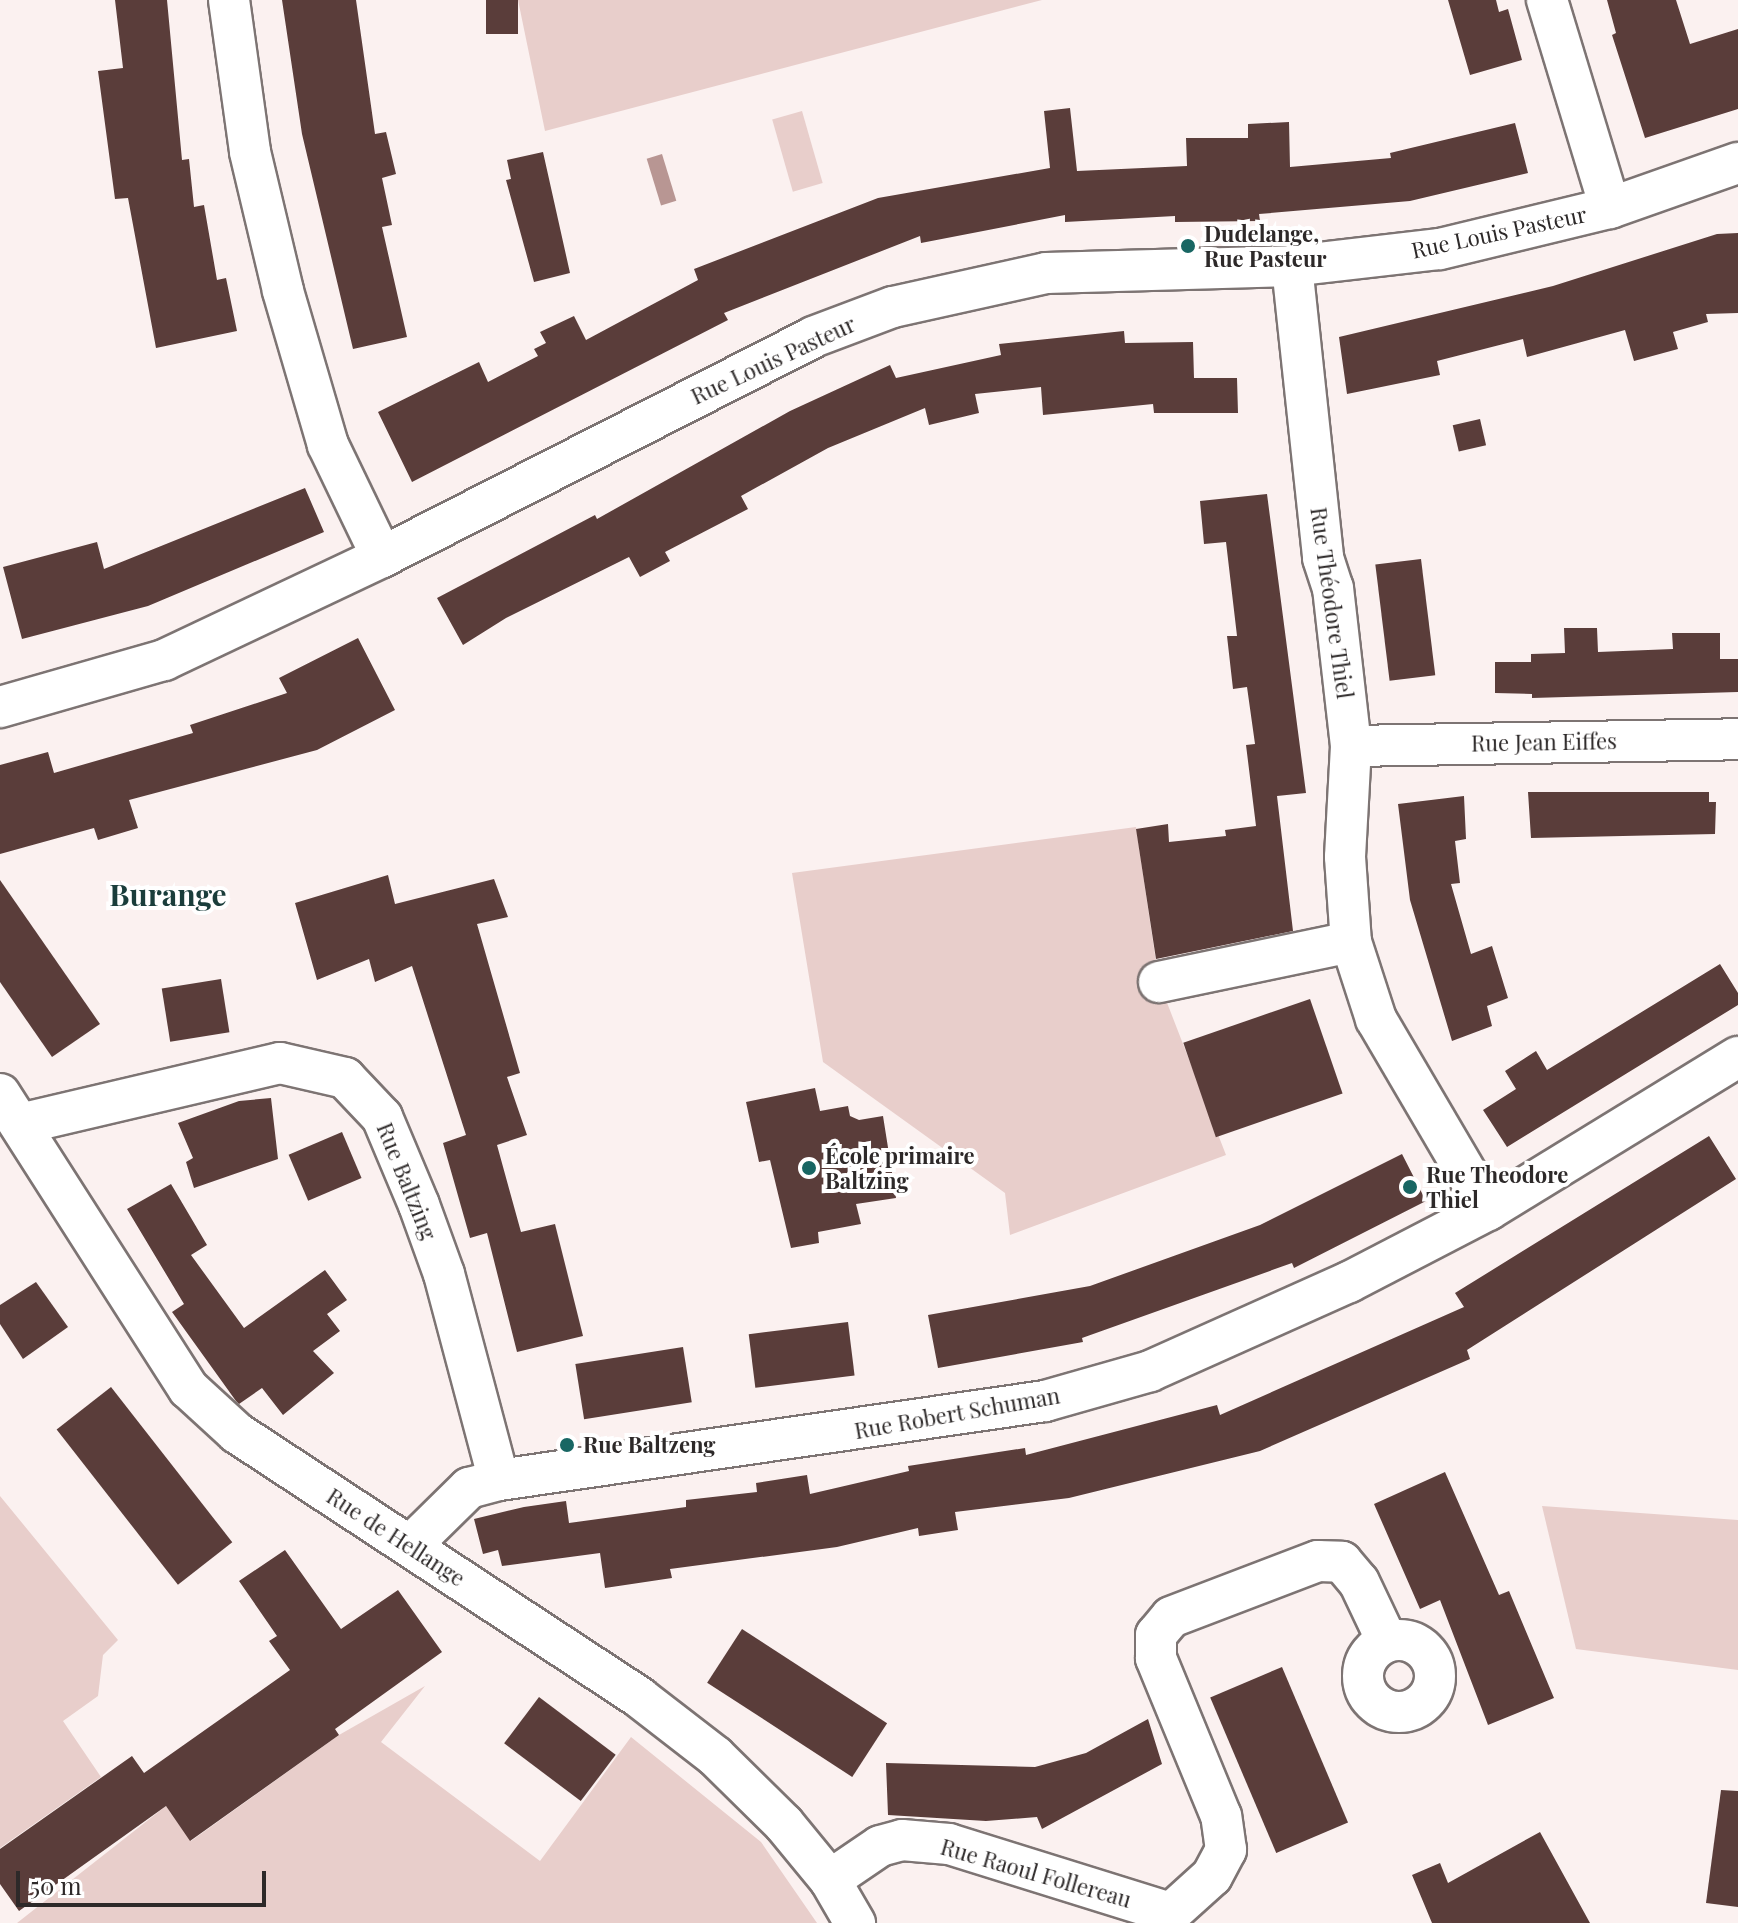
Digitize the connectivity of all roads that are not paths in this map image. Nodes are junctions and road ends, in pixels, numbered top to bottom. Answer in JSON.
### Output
{"nodes":[{"id":1,"x":229,"y":0,"type":"edge"},
{"id":2,"x":1547,"y":0,"type":"edge"},
{"id":3,"x":1738,"y":163,"type":"edge"},
{"id":4,"x":1610,"y":208,"type":"junction"},
{"id":5,"x":1292,"y":266,"type":"junction"},
{"id":6,"x":382,"y":557,"type":"junction"},
{"id":7,"x":0,"y":707,"type":"edge"},
{"id":8,"x":1738,"y":739,"type":"edge"},
{"id":9,"x":1351,"y":746,"type":"junction"},
{"id":10,"x":1351,"y":942,"type":"junction"},
{"id":11,"x":1159,"y":982,"type":"dead end"},
{"id":12,"x":1738,"y":1057,"type":"edge"},
{"id":13,"x":10,"y":1109,"type":"edge"},
{"id":14,"x":1488,"y":1210,"type":"junction"},
{"id":15,"x":499,"y":1480,"type":"junction"},
{"id":16,"x":410,"y":1546,"type":"junction"},
{"id":17,"x":1387,"y":1641,"type":"dead end"},
{"id":18,"x":830,"y":1880,"type":"junction"},
{"id":19,"x":855,"y":1923,"type":"edge"}],
"edges":[{"from":1,"to":6,"type":"street"},
{"from":2,"to":4,"type":"street"},
{"from":3,"to":4,"type":"street","name":"Rue Louis Pasteur"},
{"from":4,"to":5,"type":"street","name":"Rue Louis Pasteur"},
{"from":5,"to":6,"type":"street","name":"Rue Louis Pasteur"},
{"from":5,"to":9,"type":"street","name":"Rue Théodore Thiel"},
{"from":6,"to":7,"type":"street","name":"Rue Louis Pasteur"},
{"from":8,"to":9,"type":"street","name":"Rue Jean Eiffes"},
{"from":9,"to":10,"type":"street","name":"Rue Théodore Thiel"},
{"from":10,"to":11,"type":"street"},
{"from":10,"to":14,"type":"street","name":"Rue Théodore Thiel"},
{"from":12,"to":14,"type":"street","name":"Rue Robert Schuman"},
{"from":13,"to":15,"type":"street","name":"Rue Baltzing"},
{"from":13,"to":16,"type":"street","name":"Rue de Hellange"},
{"from":14,"to":15,"type":"street","name":"Rue Robert Schuman"},
{"from":15,"to":16,"type":"street","name":"Rue Robert Schuman"},
{"from":16,"to":18,"type":"street","name":"Rue de Hellange"},
{"from":17,"to":18,"type":"street","name":"Rue Raoul Follereau"},
{"from":18,"to":19,"type":"street","name":"Rue de Hellange"}]}
